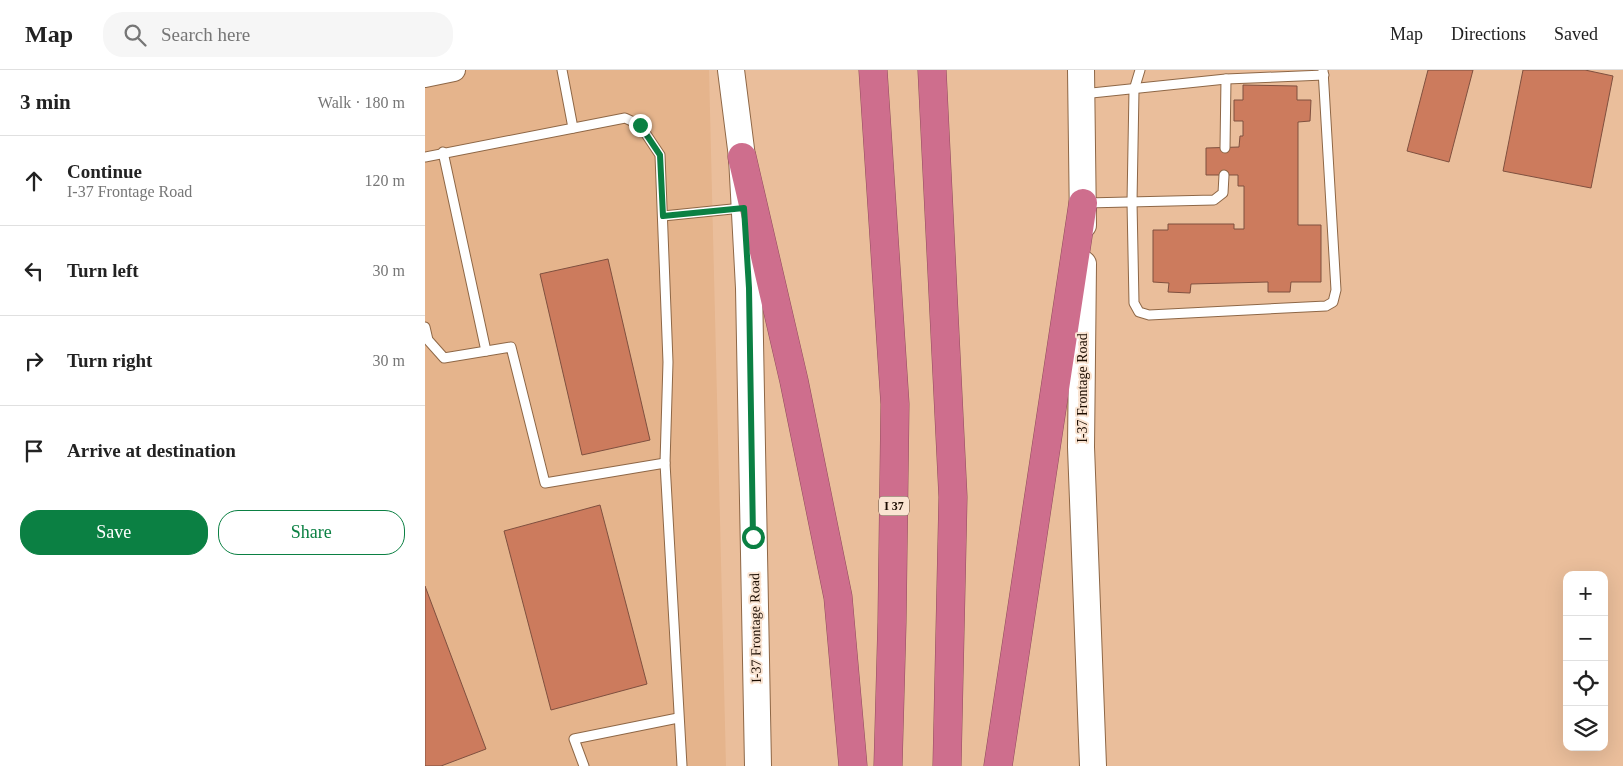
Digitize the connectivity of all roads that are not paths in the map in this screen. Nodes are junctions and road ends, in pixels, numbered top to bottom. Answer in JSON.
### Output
{"nodes":[{"id":1,"x":562,"y":70,"type":"edge"},
{"id":2,"x":731,"y":70,"type":"edge"},
{"id":3,"x":873,"y":70,"type":"edge"},
{"id":4,"x":932,"y":70,"type":"edge"},
{"id":5,"x":1140,"y":70,"type":"edge"},
{"id":6,"x":449,"y":71,"type":"edge"},
{"id":7,"x":1323,"y":72,"type":"edge"},
{"id":8,"x":425,"y":76,"type":"edge"},
{"id":9,"x":1226,"y":79,"type":"junction"},
{"id":10,"x":1081,"y":82,"type":"edge"},
{"id":11,"x":1134,"y":90,"type":"junction"},
{"id":12,"x":573,"y":128,"type":"junction"},
{"id":13,"x":1225,"y":148,"type":"dead end"},
{"id":14,"x":443,"y":152,"type":"junction"},
{"id":15,"x":425,"y":157,"type":"edge"},
{"id":16,"x":742,"y":157,"type":"junction"},
{"id":17,"x":1224,"y":175,"type":"dead end"},
{"id":18,"x":1132,"y":202,"type":"junction"},
{"id":19,"x":1083,"y":203,"type":"junction"},
{"id":20,"x":744,"y":208,"type":"junction"},
{"id":21,"x":663,"y":216,"type":"junction"},
{"id":22,"x":425,"y":327,"type":"edge"},
{"id":23,"x":486,"y":351,"type":"junction"},
{"id":24,"x":665,"y":463,"type":"junction"},
{"id":25,"x":677,"y":718,"type":"junction"},
{"id":26,"x":584,"y":766,"type":"edge"},
{"id":27,"x":682,"y":766,"type":"edge"},
{"id":28,"x":758,"y":766,"type":"edge"},
{"id":29,"x":853,"y":766,"type":"edge"},
{"id":30,"x":888,"y":766,"type":"edge"},
{"id":31,"x":947,"y":766,"type":"edge"},
{"id":32,"x":998,"y":766,"type":"edge"},
{"id":33,"x":1093,"y":766,"type":"edge"}],
"edges":[{"from":1,"to":12,"type":"lane"},
{"from":2,"to":16,"type":"main road","name":"I-37 Frontage Road"},
{"from":3,"to":30,"type":"highway","number":"I 37"},
{"from":4,"to":31,"type":"highway"},
{"from":5,"to":11,"type":"lane"},
{"from":6,"to":8,"type":"street"},
{"from":7,"to":9,"type":"lane"},
{"from":7,"to":18,"type":"lane"},
{"from":9,"to":11,"type":"lane"},
{"from":9,"to":13,"type":"lane"},
{"from":10,"to":11,"type":"lane"},
{"from":10,"to":19,"type":"main road","name":"I-37 Frontage Road"},
{"from":11,"to":18,"type":"lane"},
{"from":12,"to":14,"type":"lane"},
{"from":12,"to":21,"type":"lane"},
{"from":14,"to":15,"type":"lane"},
{"from":14,"to":23,"type":"lane"},
{"from":16,"to":20,"type":"main road","name":"I-37 Frontage Road"},
{"from":16,"to":29,"type":"highway"},
{"from":17,"to":18,"type":"lane"},
{"from":18,"to":19,"type":"lane"},
{"from":19,"to":32,"type":"highway"},
{"from":19,"to":33,"type":"main road","name":"I-37 Frontage Road"},
{"from":20,"to":21,"type":"lane"},
{"from":20,"to":28,"type":"main road","name":"I-37 Frontage Road"},
{"from":21,"to":24,"type":"lane"},
{"from":22,"to":23,"type":"lane"},
{"from":23,"to":24,"type":"lane"},
{"from":24,"to":25,"type":"lane"},
{"from":25,"to":26,"type":"lane"},
{"from":25,"to":27,"type":"lane"}]}
